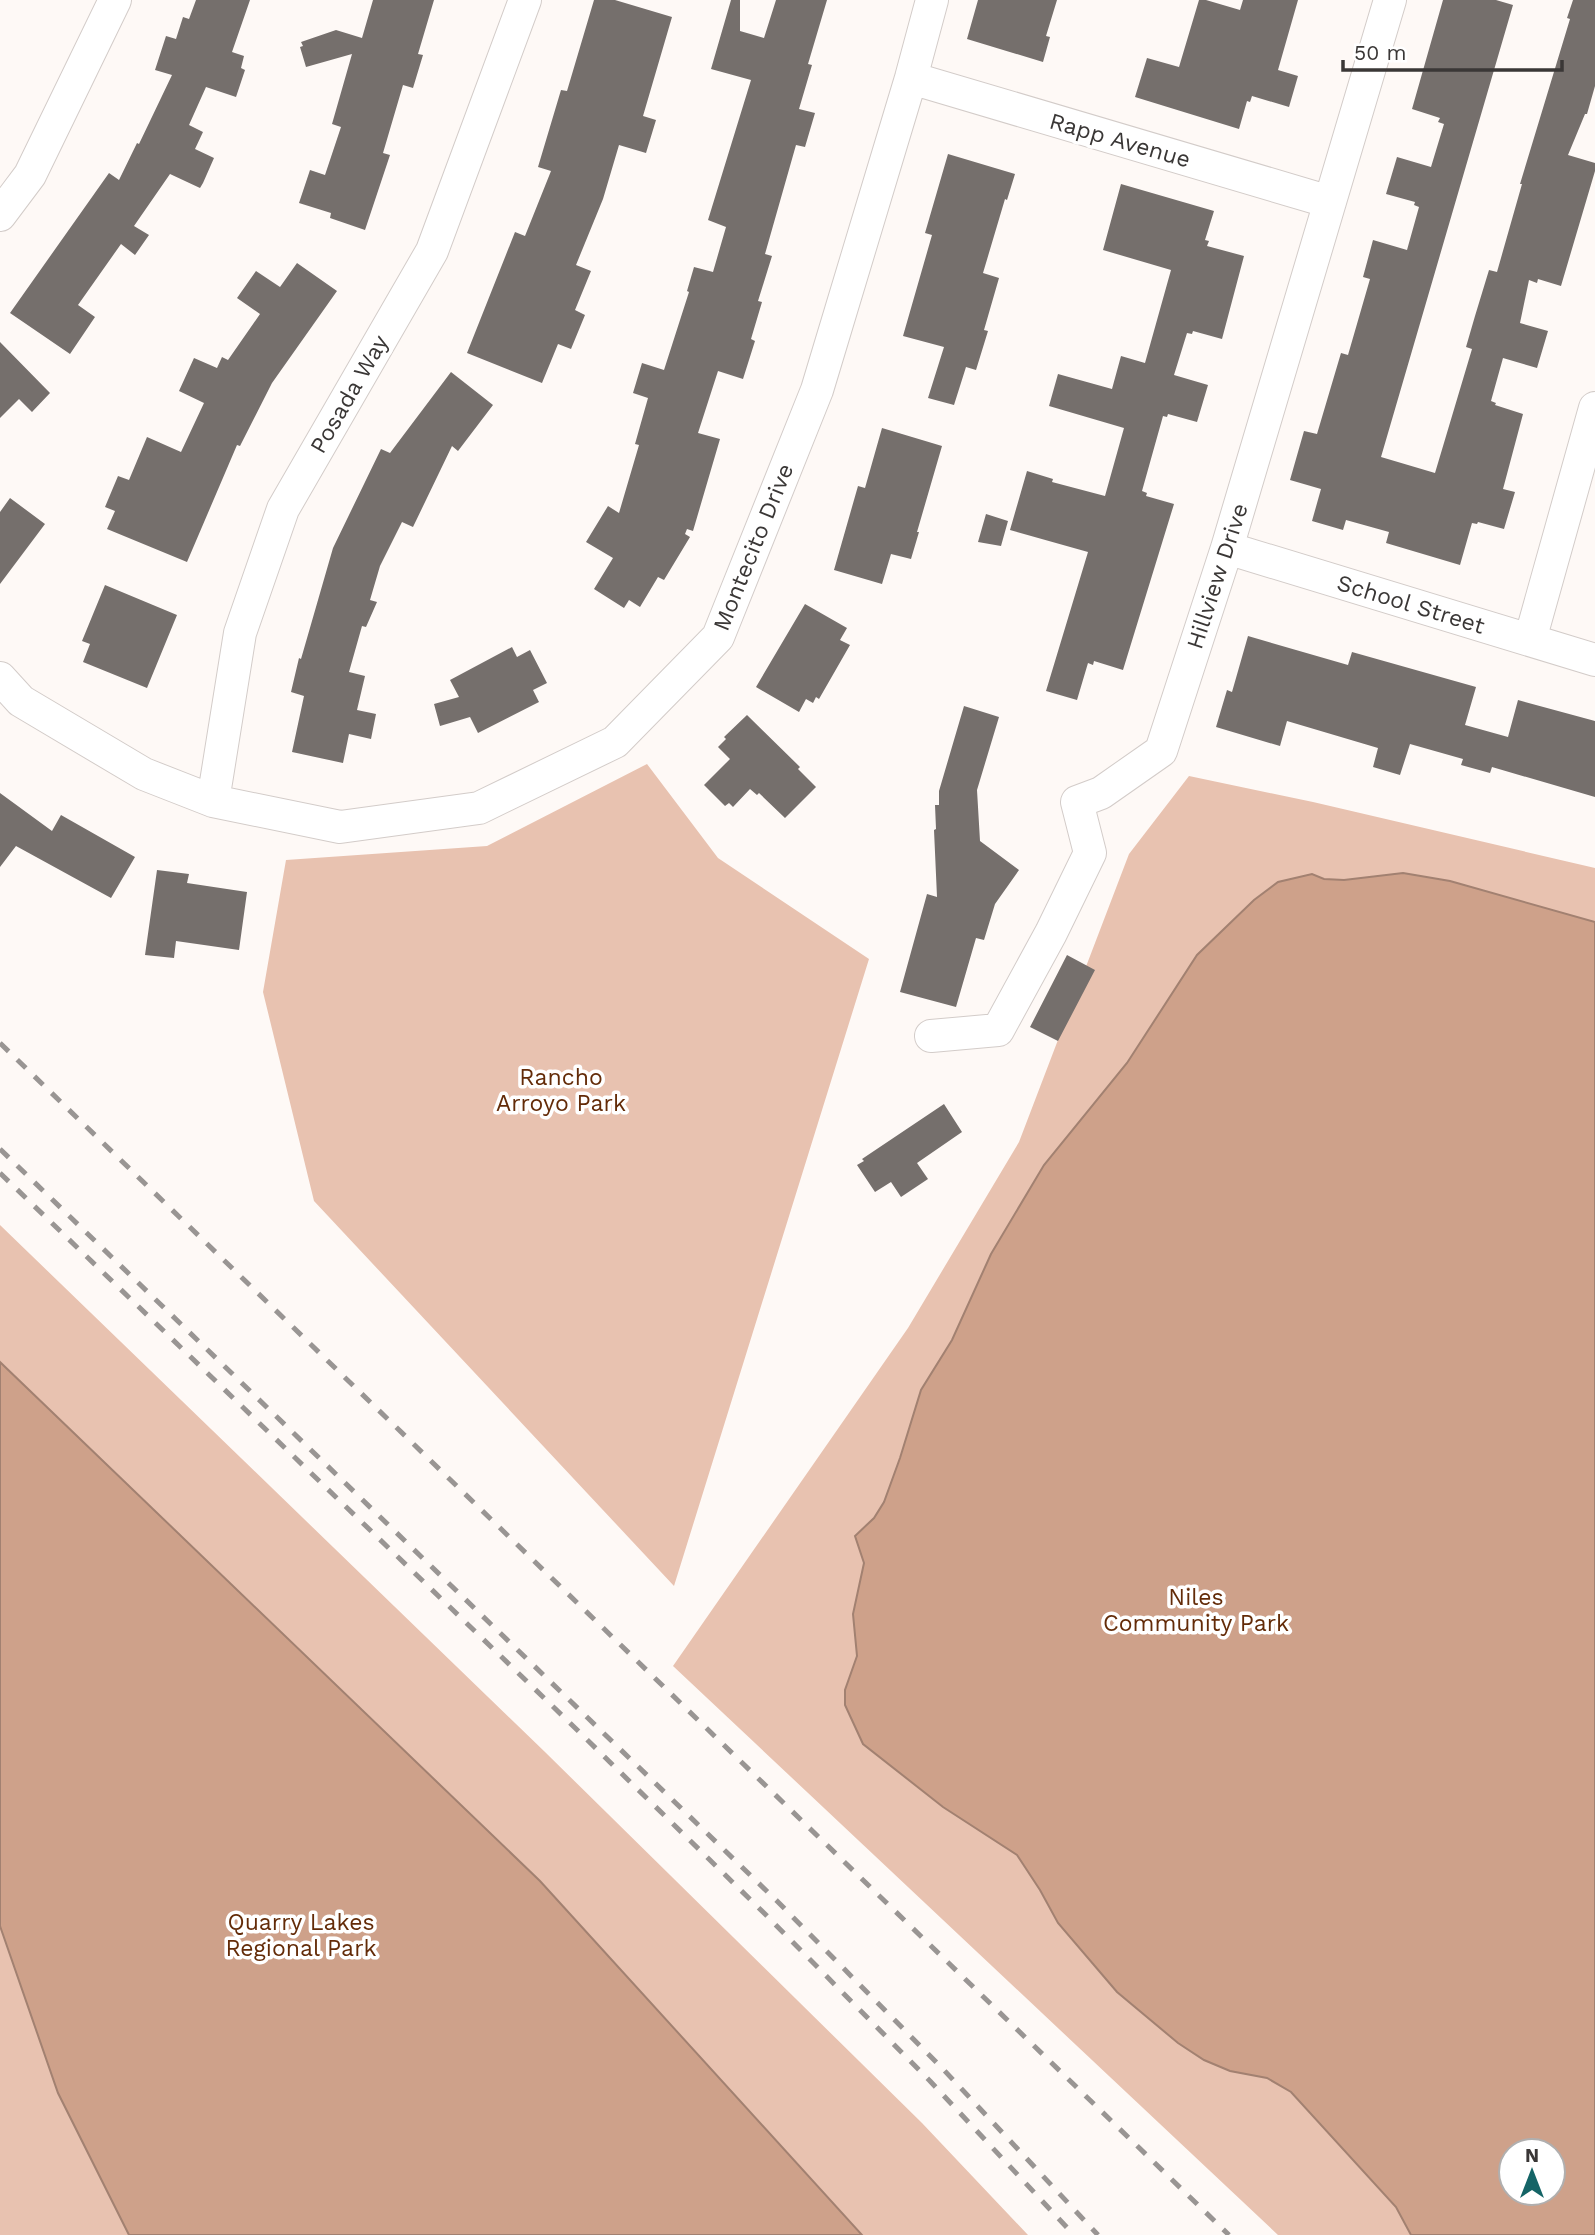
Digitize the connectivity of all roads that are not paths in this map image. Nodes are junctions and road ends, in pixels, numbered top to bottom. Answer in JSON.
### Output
{"nodes":[{"id":1,"x":115,"y":0,"type":"edge"},
{"id":2,"x":525,"y":0,"type":"edge"},
{"id":3,"x":932,"y":0,"type":"edge"},
{"id":4,"x":1390,"y":0,"type":"edge"},
{"id":5,"x":911,"y":78,"type":"junction"},
{"id":6,"x":1330,"y":202,"type":"junction"},
{"id":7,"x":0,"y":215,"type":"edge"},
{"id":8,"x":1595,"y":408,"type":"edge"},
{"id":9,"x":1227,"y":548,"type":"junction"},
{"id":10,"x":1530,"y":640,"type":"junction"},
{"id":11,"x":1595,"y":660,"type":"edge"},
{"id":12,"x":0,"y":678,"type":"edge"},
{"id":13,"x":213,"y":801,"type":"junction"},
{"id":14,"x":931,"y":1036,"type":"dead end"}],
"edges":[{"from":1,"to":7,"type":"street"},
{"from":2,"to":13,"type":"street","name":"Posada Way"},
{"from":3,"to":5,"type":"street","name":"Montecito Drive"},
{"from":4,"to":6,"type":"street","name":"Hillview Drive"},
{"from":5,"to":6,"type":"street","name":"Rapp Avenue"},
{"from":5,"to":13,"type":"street","name":"Montecito Drive"},
{"from":6,"to":9,"type":"street","name":"Hillview Drive"},
{"from":8,"to":10,"type":"street"},
{"from":9,"to":10,"type":"street","name":"School Street"},
{"from":9,"to":14,"type":"street","name":"Hillview Drive"},
{"from":10,"to":11,"type":"street","name":"School Street"},
{"from":12,"to":13,"type":"street","name":"Montecito Drive"}]}
